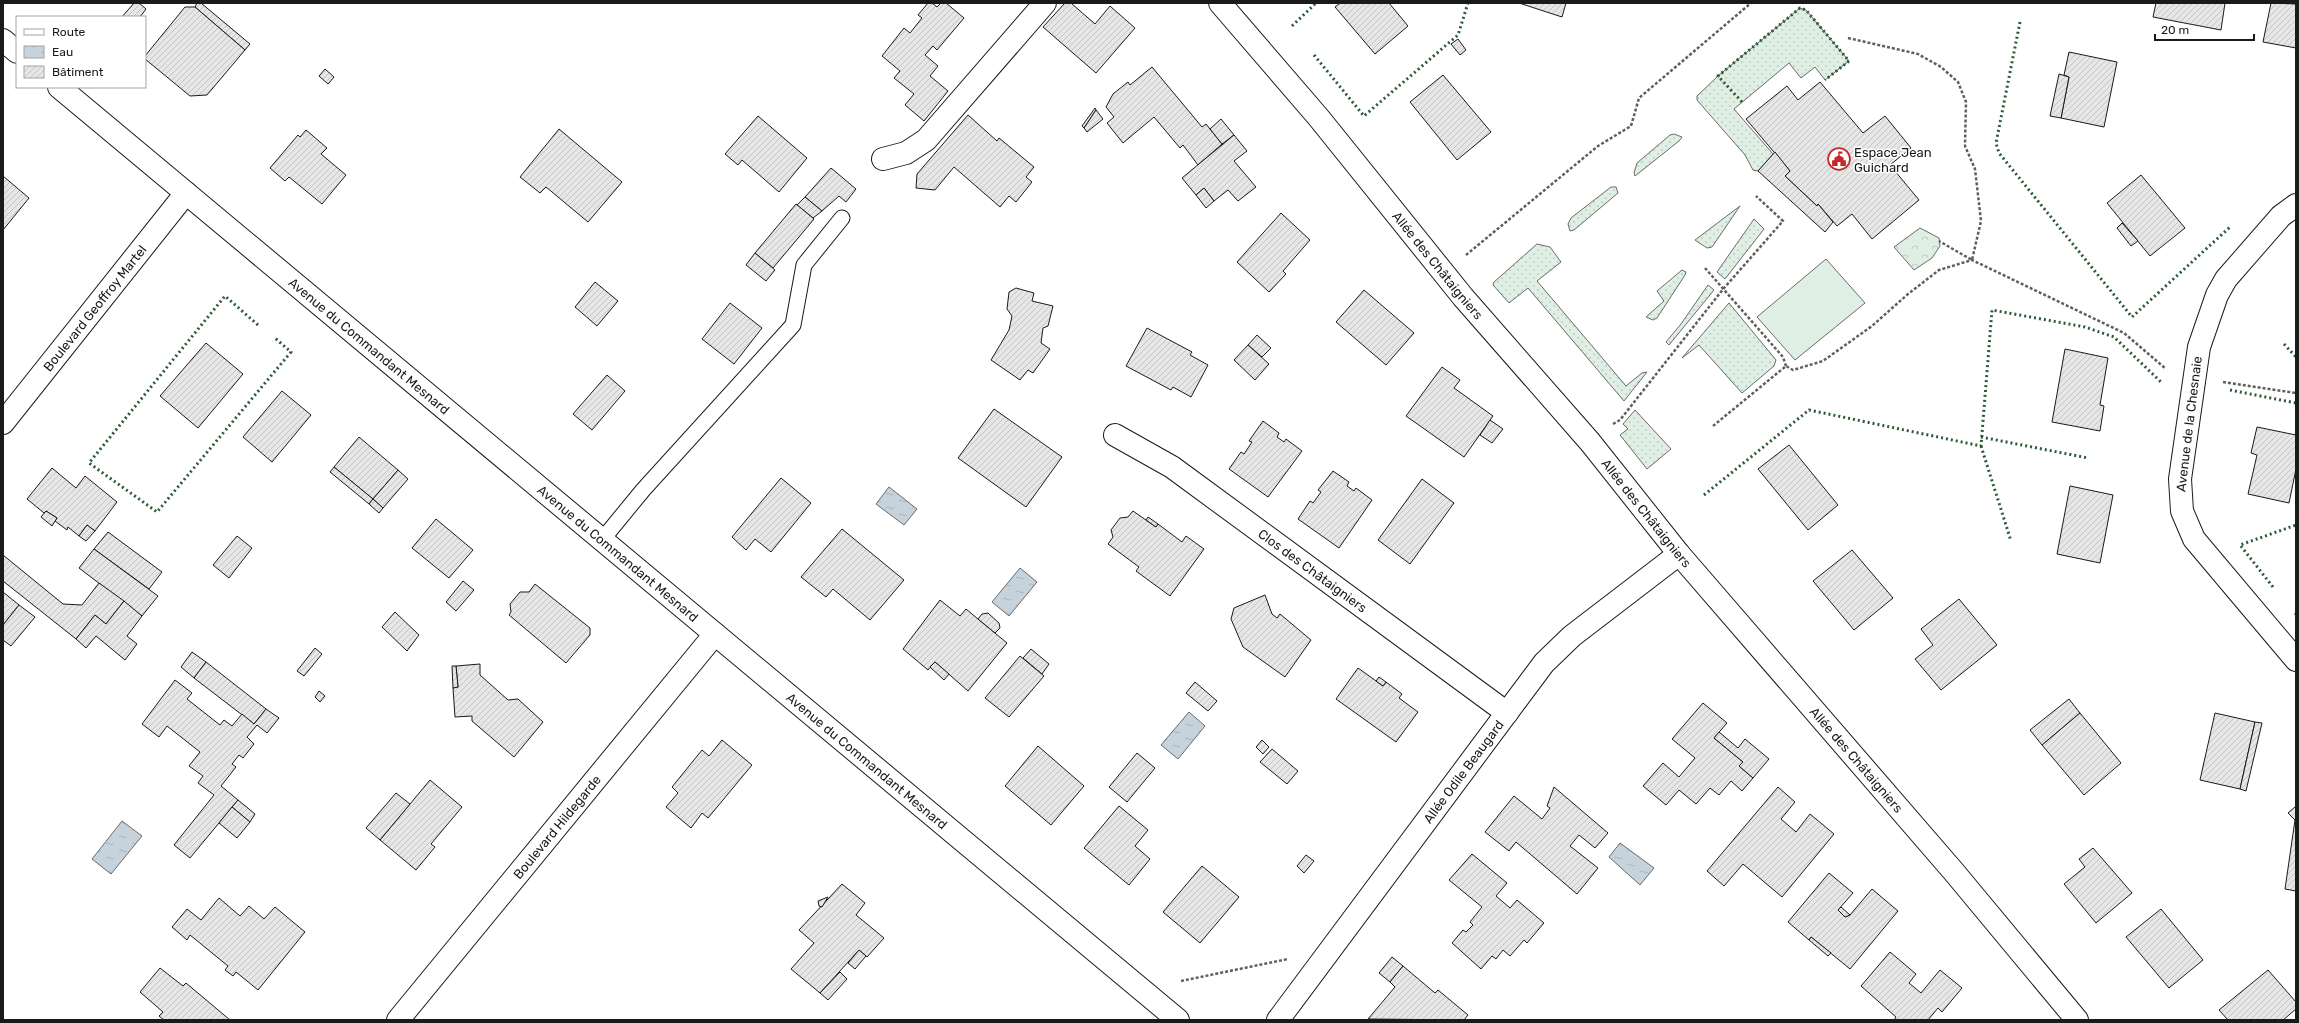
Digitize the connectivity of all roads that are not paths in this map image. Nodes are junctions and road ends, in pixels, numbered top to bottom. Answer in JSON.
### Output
{"nodes":[{"id":1,"x":1044,"y":3,"type":"edge"},
{"id":2,"x":1220,"y":3,"type":"edge"},
{"id":3,"x":3,"y":40,"type":"edge"},
{"id":4,"x":16,"y":51,"type":"edge"},
{"id":5,"x":60,"y":88,"type":"edge"},
{"id":6,"x":883,"y":159,"type":"dead end"},
{"id":7,"x":186,"y":193,"type":"junction"},
{"id":8,"x":2296,"y":205,"type":"edge"},
{"id":9,"x":842,"y":218,"type":"dead end"},
{"id":10,"x":3,"y":423,"type":"edge"},
{"id":11,"x":1115,"y":434,"type":"dead end"},
{"id":12,"x":602,"y":540,"type":"junction"},
{"id":13,"x":1679,"y":554,"type":"junction"},
{"id":14,"x":715,"y":634,"type":"junction"},
{"id":15,"x":2296,"y":660,"type":"edge"},
{"id":16,"x":1507,"y":713,"type":"junction"},
{"id":17,"x":398,"y":1020,"type":"edge"},
{"id":18,"x":1178,"y":1020,"type":"edge"},
{"id":19,"x":1278,"y":1020,"type":"edge"},
{"id":20,"x":2077,"y":1020,"type":"edge"}],
"edges":[{"from":1,"to":6,"type":"street"},
{"from":2,"to":13,"type":"street","name":"Allée des Châtaigniers"},
{"from":3,"to":4,"type":"street"},
{"from":5,"to":7,"type":"street","name":"Avenue du Commandant Mesnard"},
{"from":7,"to":10,"type":"street","name":"Boulevard Geoffroy Martel"},
{"from":7,"to":12,"type":"street","name":"Avenue du Commandant Mesnard"},
{"from":8,"to":15,"type":"street","name":"Avenue de la Chesnaie"},
{"from":9,"to":12,"type":"lane"},
{"from":11,"to":16,"type":"street","name":"Clos des Châtaigniers"},
{"from":12,"to":14,"type":"street","name":"Avenue du Commandant Mesnard"},
{"from":13,"to":16,"type":"street","name":"Allée Odile Beaugard"},
{"from":13,"to":20,"type":"street","name":"Allée des Châtaigniers"},
{"from":14,"to":17,"type":"street","name":"Boulevard Hildegarde"},
{"from":14,"to":18,"type":"street","name":"Avenue du Commandant Mesnard"},
{"from":16,"to":19,"type":"street","name":"Allée Odile Beaugard"}]}
